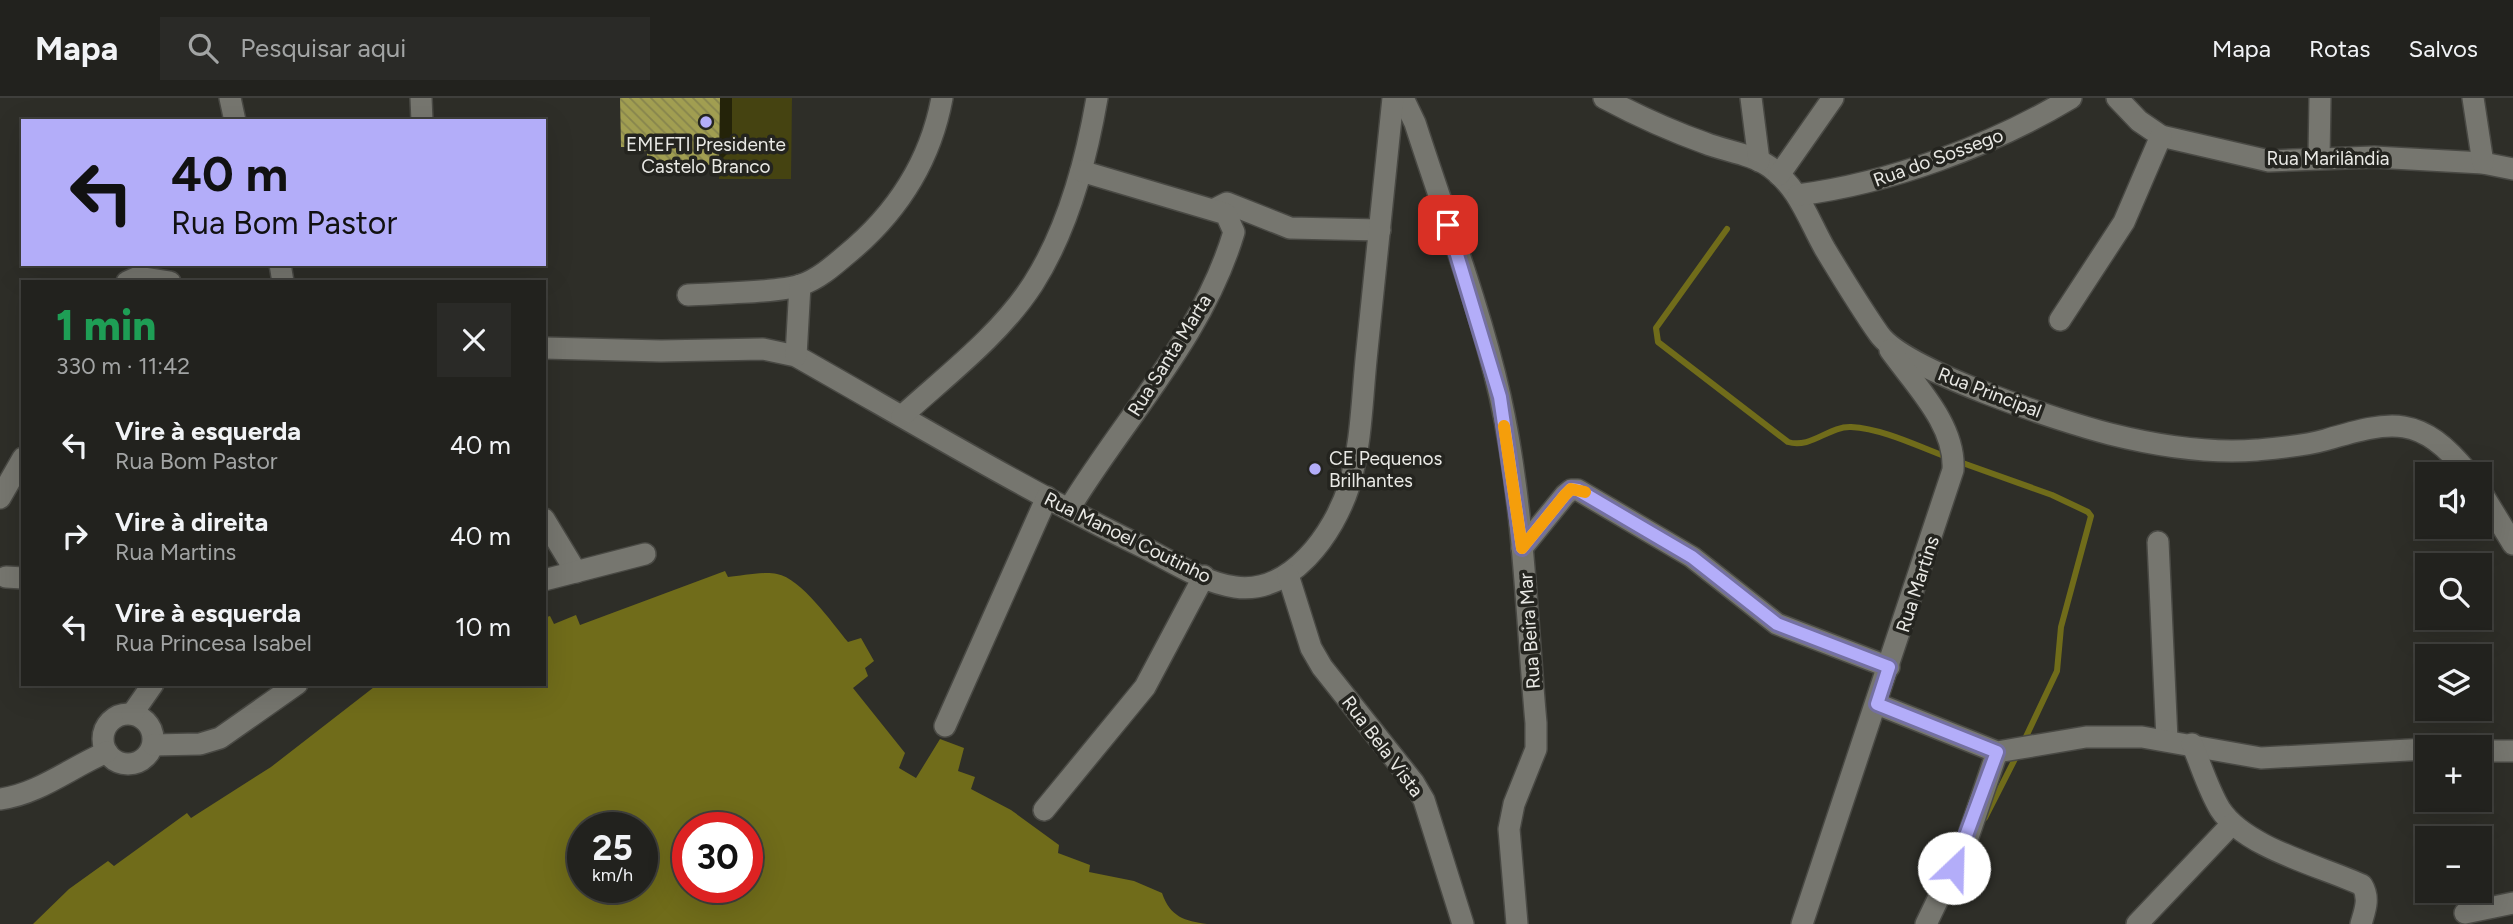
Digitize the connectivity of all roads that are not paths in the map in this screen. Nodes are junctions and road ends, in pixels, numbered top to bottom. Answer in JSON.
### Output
{"nodes":[{"id":1,"x":230,"y":98,"type":"edge"},
{"id":2,"x":421,"y":98,"type":"edge"},
{"id":3,"x":942,"y":98,"type":"edge"},
{"id":4,"x":1097,"y":98,"type":"edge"},
{"id":5,"x":1393,"y":98,"type":"edge"},
{"id":6,"x":1403,"y":98,"type":"edge"},
{"id":7,"x":1604,"y":98,"type":"edge"},
{"id":8,"x":1751,"y":98,"type":"edge"},
{"id":9,"x":1833,"y":98,"type":"edge"},
{"id":10,"x":2071,"y":98,"type":"edge"},
{"id":11,"x":2117,"y":98,"type":"edge"},
{"id":12,"x":2320,"y":98,"type":"edge"},
{"id":13,"x":2473,"y":98,"type":"edge"},
{"id":14,"x":234,"y":119,"type":"edge"},
{"id":15,"x":422,"y":119,"type":"edge"},
{"id":16,"x":2161,"y":136,"type":"junction"},
{"id":17,"x":2319,"y":157,"type":"junction"},
{"id":18,"x":1759,"y":161,"type":"junction"},
{"id":19,"x":2483,"y":163,"type":"junction"},
{"id":20,"x":2513,"y":169,"type":"edge"},
{"id":21,"x":1081,"y":172,"type":"junction"},
{"id":22,"x":1779,"y":175,"type":"junction"},
{"id":23,"x":1798,"y":195,"type":"junction"},
{"id":24,"x":1213,"y":210,"type":"junction"},
{"id":25,"x":1380,"y":230,"type":"junction"},
{"id":26,"x":131,"y":280,"type":"edge"},
{"id":27,"x":157,"y":280,"type":"edge"},
{"id":28,"x":800,"y":285,"type":"junction"},
{"id":29,"x":688,"y":295,"type":"dead end"},
{"id":30,"x":2060,"y":320,"type":"dead end"},
{"id":31,"x":1881,"y":337,"type":"junction"},
{"id":32,"x":546,"y":348,"type":"edge"},
{"id":33,"x":796,"y":356,"type":"junction"},
{"id":34,"x":902,"y":416,"type":"junction"},
{"id":35,"x":21,"y":461,"type":"edge"},
{"id":36,"x":2457,"y":462,"type":"edge"},
{"id":37,"x":1047,"y":497,"type":"junction"},
{"id":38,"x":0,"y":498,"type":"edge"},
{"id":39,"x":1069,"y":509,"type":"junction"},
{"id":40,"x":2492,"y":510,"type":"edge"},
{"id":41,"x":546,"y":522,"type":"edge"},
{"id":42,"x":2158,"y":542,"type":"dead end"},
{"id":43,"x":2513,"y":544,"type":"edge"},
{"id":44,"x":1522,"y":548,"type":"junction"},
{"id":45,"x":645,"y":554,"type":"dead end"},
{"id":46,"x":576,"y":572,"type":"junction"},
{"id":47,"x":1288,"y":575,"type":"junction"},
{"id":48,"x":1204,"y":576,"type":"junction"},
{"id":49,"x":546,"y":580,"type":"edge"},
{"id":50,"x":1889,"y":667,"type":"junction"},
{"id":51,"x":152,"y":686,"type":"edge"},
{"id":52,"x":295,"y":686,"type":"edge"},
{"id":53,"x":1877,"y":704,"type":"junction"},
{"id":54,"x":132,"y":714,"type":"junction"},
{"id":55,"x":945,"y":726,"type":"dead end"},
{"id":56,"x":2167,"y":740,"type":"junction"},
{"id":57,"x":2192,"y":744,"type":"junction"},
{"id":58,"x":153,"y":745,"type":"junction"},
{"id":59,"x":2415,"y":751,"type":"edge"},
{"id":60,"x":2492,"y":751,"type":"edge"},
{"id":61,"x":2513,"y":751,"type":"edge"},
{"id":62,"x":107,"y":752,"type":"junction"},
{"id":63,"x":1997,"y":752,"type":"junction"},
{"id":64,"x":0,"y":799,"type":"edge"},
{"id":65,"x":1044,"y":810,"type":"dead end"},
{"id":66,"x":2232,"y":824,"type":"junction"},
{"id":67,"x":2513,"y":903,"type":"edge"},
{"id":68,"x":2465,"y":913,"type":"dead end"},
{"id":69,"x":1463,"y":924,"type":"edge"},
{"id":70,"x":1517,"y":924,"type":"edge"},
{"id":71,"x":1802,"y":924,"type":"edge"},
{"id":72,"x":1926,"y":924,"type":"edge"},
{"id":73,"x":2137,"y":924,"type":"edge"},
{"id":74,"x":2361,"y":924,"type":"edge"}],
"edges":[{"from":1,"to":14,"type":"street"},
{"from":2,"to":15,"type":"street"},
{"from":3,"to":28,"type":"street"},
{"from":4,"to":21,"type":"street"},
{"from":5,"to":25,"type":"street","name":"Rua Manoel Coutinho"},
{"from":6,"to":44,"type":"street","name":"Rua Beira Mar"},
{"from":7,"to":18,"type":"street","name":"Rua Principal"},
{"from":8,"to":18,"type":"street"},
{"from":9,"to":22,"type":"street"},
{"from":10,"to":23,"type":"street","name":"Rua do Sossego"},
{"from":11,"to":16,"type":"street","name":"Rua Marilândia"},
{"from":12,"to":17,"type":"street"},
{"from":13,"to":19,"type":"street"},
{"from":16,"to":17,"type":"street","name":"Rua Marilândia"},
{"from":16,"to":30,"type":"street"},
{"from":17,"to":19,"type":"street","name":"Rua Marilândia"},
{"from":18,"to":22,"type":"street","name":"Rua Principal"},
{"from":19,"to":20,"type":"street","name":"Rua Marilândia"},
{"from":21,"to":24,"type":"street"},
{"from":21,"to":34,"type":"street"},
{"from":22,"to":23,"type":"street","name":"Rua Principal"},
{"from":23,"to":31,"type":"street","name":"Rua Principal"},
{"from":24,"to":25,"type":"street"},
{"from":24,"to":39,"type":"street","name":"Rua Santa Marta"},
{"from":25,"to":47,"type":"street","name":"Rua Manoel Coutinho"},
{"from":26,"to":27,"type":"street"},
{"from":28,"to":29,"type":"street"},
{"from":28,"to":33,"type":"street"},
{"from":31,"to":36,"type":"street","name":"Rua Principal"},
{"from":31,"to":50,"type":"street","name":"Rua Martins"},
{"from":32,"to":33,"type":"street","name":"Rua Manoel Coutinho"},
{"from":33,"to":34,"type":"street","name":"Rua Manoel Coutinho"},
{"from":34,"to":37,"type":"street","name":"Rua Manoel Coutinho"},
{"from":35,"to":38,"type":"street"},
{"from":37,"to":39,"type":"street","name":"Rua Manoel Coutinho"},
{"from":37,"to":55,"type":"street"},
{"from":39,"to":48,"type":"street","name":"Rua Manoel Coutinho"},
{"from":40,"to":43,"type":"street"},
{"from":41,"to":46,"type":"street"},
{"from":42,"to":56,"type":"street"},
{"from":44,"to":50,"type":"street"},
{"from":44,"to":70,"type":"street","name":"Rua Beira Mar"},
{"from":45,"to":46,"type":"street"},
{"from":46,"to":49,"type":"street"},
{"from":47,"to":48,"type":"street","name":"Rua Manoel Coutinho"},
{"from":47,"to":69,"type":"street","name":"Rua Bela Vista"},
{"from":48,"to":65,"type":"street"},
{"from":50,"to":53,"type":"street","name":"Rua Martins"},
{"from":51,"to":54,"type":"street"},
{"from":52,"to":58,"type":"street"},
{"from":53,"to":63,"type":"street"},
{"from":53,"to":71,"type":"street","name":"Rua Martins"},
{"from":54,"to":58,"type":"street"},
{"from":54,"to":62,"type":"street"},
{"from":56,"to":57,"type":"street"},
{"from":56,"to":63,"type":"street"},
{"from":57,"to":59,"type":"street"},
{"from":57,"to":66,"type":"street"},
{"from":58,"to":62,"type":"street"},
{"from":60,"to":61,"type":"street"},
{"from":62,"to":64,"type":"street"},
{"from":63,"to":72,"type":"street"},
{"from":66,"to":73,"type":"street"},
{"from":66,"to":74,"type":"street"},
{"from":67,"to":68,"type":"street"}]}
